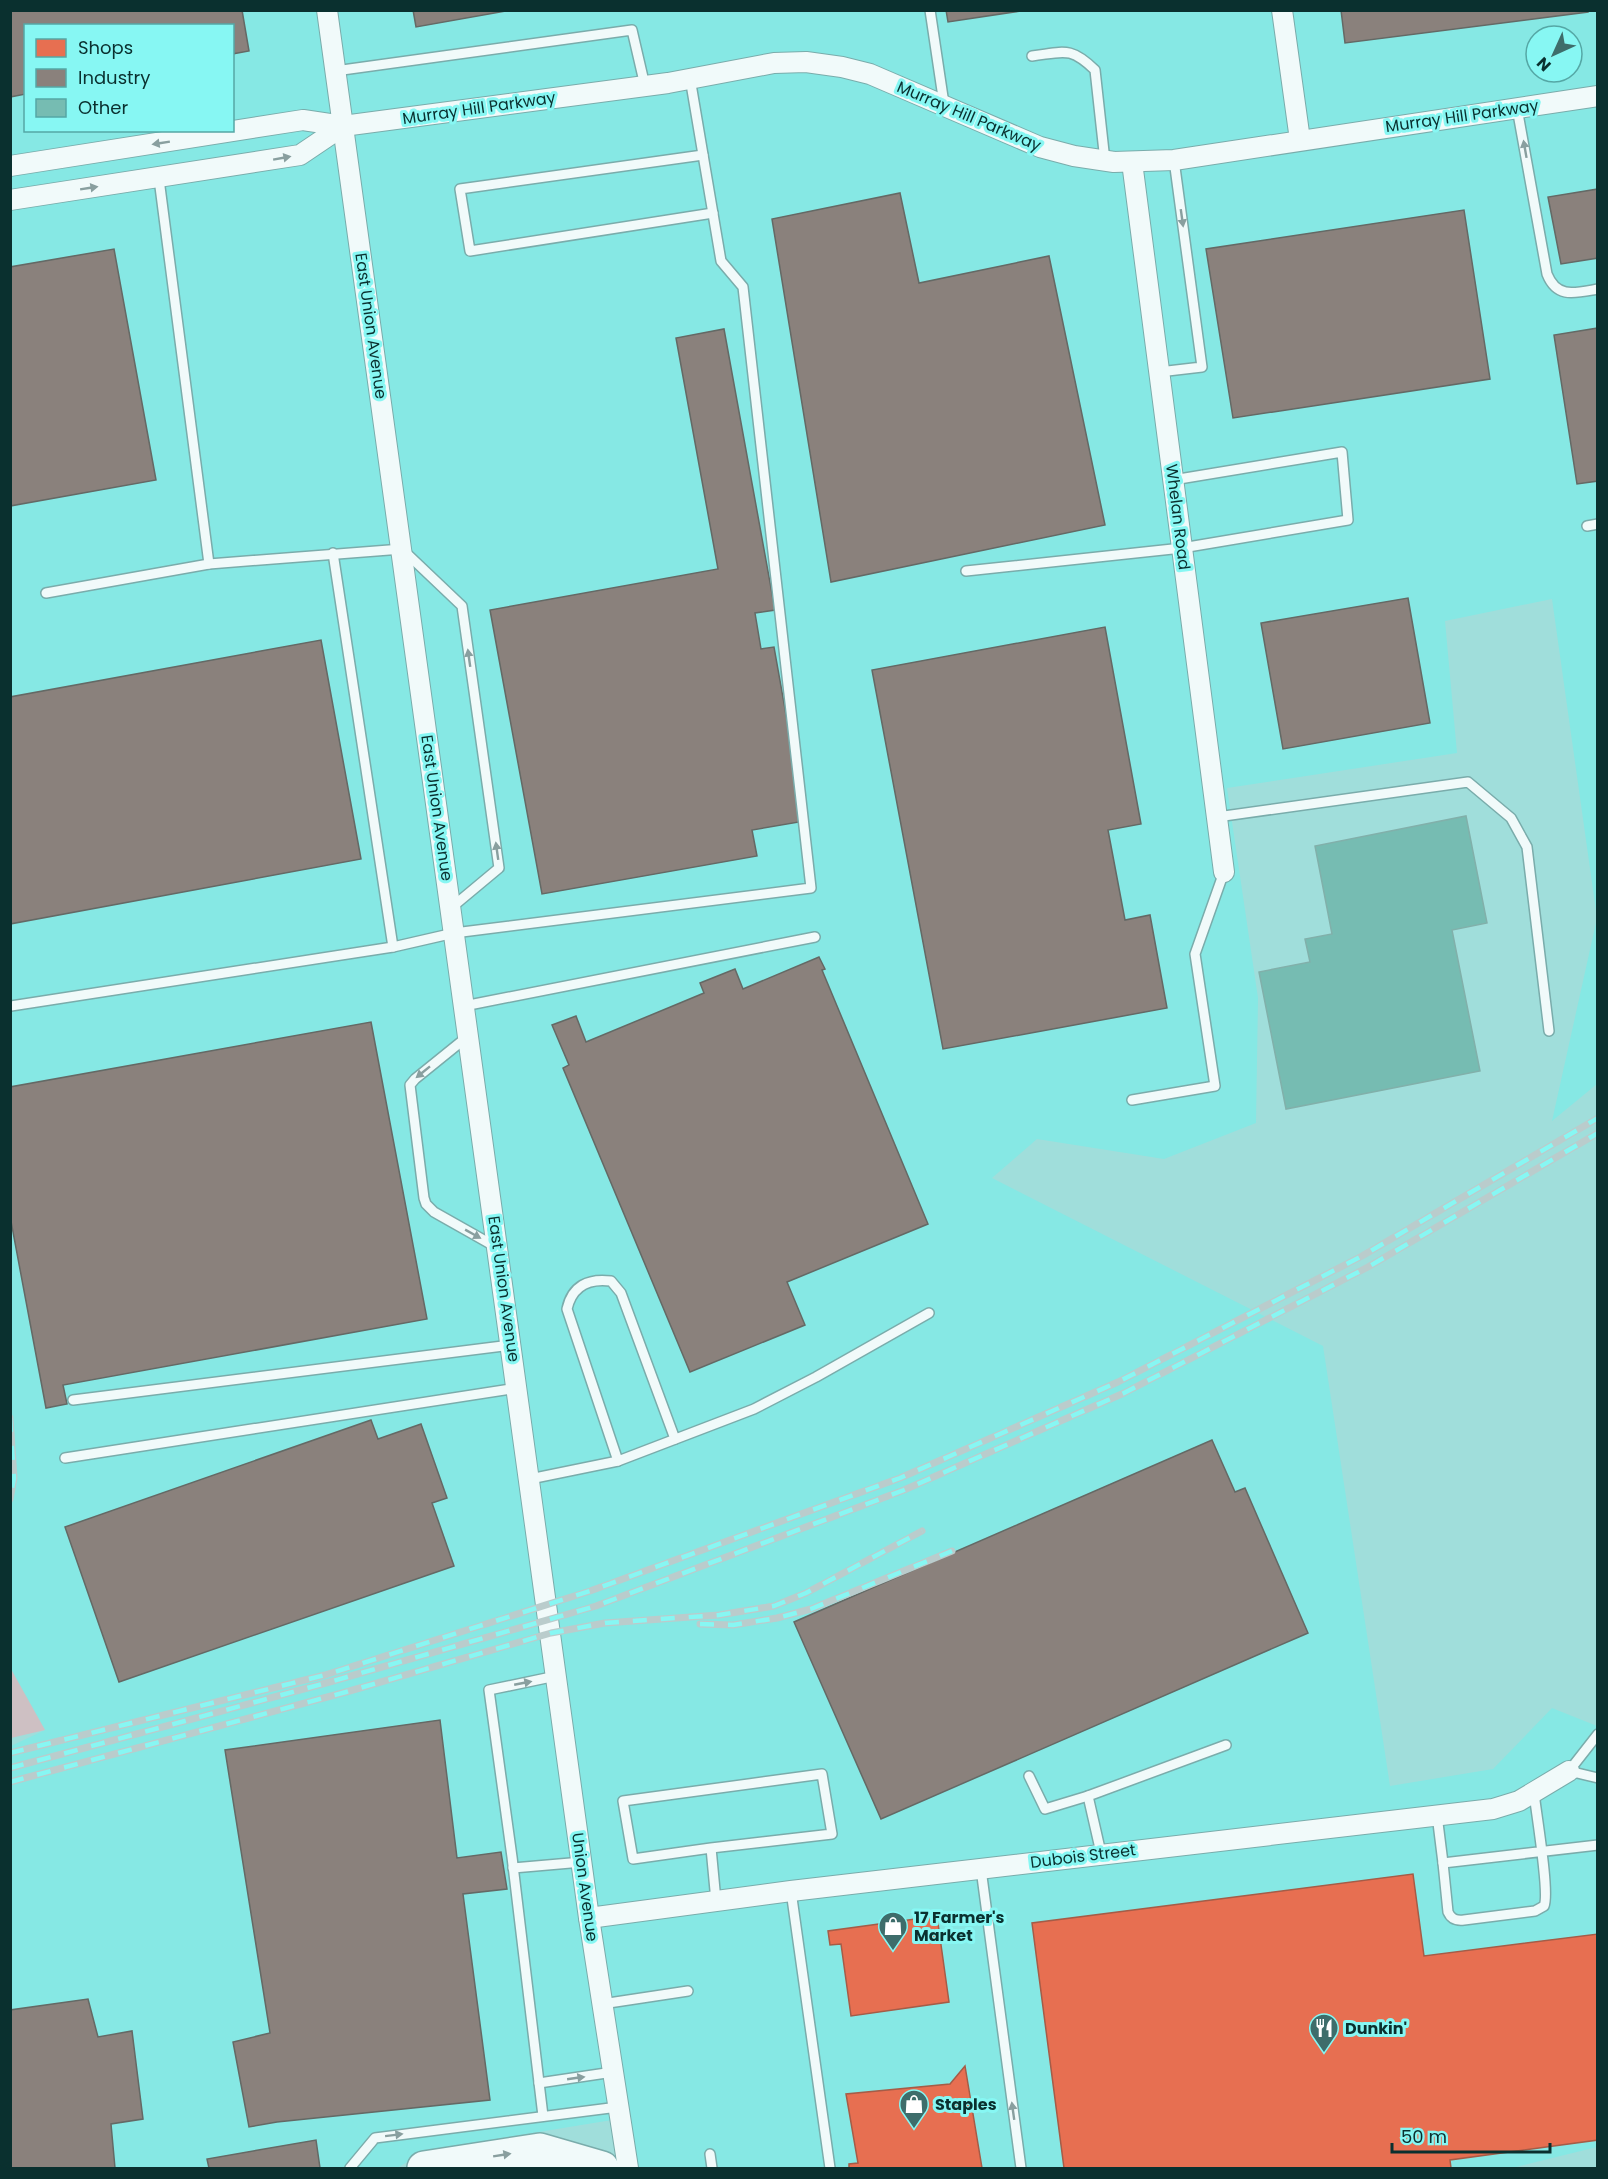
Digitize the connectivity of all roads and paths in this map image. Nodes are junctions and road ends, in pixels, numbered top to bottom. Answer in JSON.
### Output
{"nodes":[{"id":1,"x":327,"y":10,"type":"edge"},
{"id":2,"x":930,"y":10,"type":"edge"},
{"id":3,"x":1282,"y":10,"type":"edge"},
{"id":4,"x":1032,"y":56,"type":"dead end"},
{"id":5,"x":335,"y":72,"type":"junction"},
{"id":6,"x":690,"y":78,"type":"junction"},
{"id":7,"x":645,"y":86,"type":"junction"},
{"id":8,"x":1598,"y":96,"type":"edge"},
{"id":9,"x":944,"y":106,"type":"junction"},
{"id":10,"x":1517,"y":108,"type":"junction"},
{"id":11,"x":343,"y":126,"type":"junction"},
{"id":12,"x":234,"y":131,"type":"edge"},
{"id":13,"x":227,"y":132,"type":"edge"},
{"id":14,"x":1300,"y":140,"type":"junction"},
{"id":15,"x":703,"y":155,"type":"junction"},
{"id":16,"x":1105,"y":160,"type":"junction"},
{"id":17,"x":1174,"y":160,"type":"junction"},
{"id":18,"x":44,"y":161,"type":"junction"},
{"id":19,"x":1132,"y":162,"type":"junction"},
{"id":20,"x":10,"y":166,"type":"edge"},
{"id":21,"x":159,"y":179,"type":"junction"},
{"id":22,"x":49,"y":194,"type":"junction"},
{"id":23,"x":10,"y":201,"type":"edge"},
{"id":24,"x":713,"y":213,"type":"junction"},
{"id":25,"x":1598,"y":289,"type":"edge"},
{"id":26,"x":1159,"y":372,"type":"junction"},
{"id":27,"x":1173,"y":480,"type":"junction"},
{"id":28,"x":1182,"y":548,"type":"junction"},
{"id":29,"x":402,"y":549,"type":"junction"},
{"id":30,"x":333,"y":553,"type":"junction"},
{"id":31,"x":209,"y":564,"type":"junction"},
{"id":32,"x":966,"y":571,"type":"dead end"},
{"id":33,"x":46,"y":593,"type":"dead end"},
{"id":34,"x":1217,"y":817,"type":"junction"},
{"id":35,"x":1224,"y":872,"type":"joint"},
{"id":36,"x":451,"y":908,"type":"junction"},
{"id":37,"x":454,"y":933,"type":"junction"},
{"id":38,"x":815,"y":937,"type":"dead end"},
{"id":39,"x":393,"y":947,"type":"junction"},
{"id":40,"x":11,"y":1006,"type":"edge"},
{"id":41,"x":464,"y":1006,"type":"junction"},
{"id":42,"x":1549,"y":1031,"type":"dead end"},
{"id":43,"x":469,"y":1036,"type":"junction"},
{"id":44,"x":1132,"y":1101,"type":"dead end"},
{"id":45,"x":498,"y":1248,"type":"junction"},
{"id":46,"x":929,"y":1313,"type":"dead end"},
{"id":47,"x":511,"y":1345,"type":"junction"},
{"id":48,"x":517,"y":1388,"type":"junction"},
{"id":49,"x":73,"y":1400,"type":"dead end"},
{"id":50,"x":675,"y":1439,"type":"junction"},
{"id":51,"x":65,"y":1458,"type":"dead end"},
{"id":52,"x":618,"y":1461,"type":"junction"},
{"id":53,"x":530,"y":1479,"type":"junction"},
{"id":54,"x":547,"y":1605,"type":"joint"},
{"id":55,"x":557,"y":1676,"type":"junction"},
{"id":56,"x":1598,"y":1734,"type":"edge"},
{"id":57,"x":1226,"y":1745,"type":"dead end"},
{"id":58,"x":1569,"y":1771,"type":"junction"},
{"id":59,"x":1029,"y":1776,"type":"dead end"},
{"id":60,"x":1598,"y":1778,"type":"edge"},
{"id":61,"x":1534,"y":1793,"type":"junction"},
{"id":62,"x":1088,"y":1796,"type":"junction"},
{"id":63,"x":1437,"y":1815,"type":"junction"},
{"id":64,"x":1598,"y":1845,"type":"edge"},
{"id":65,"x":711,"y":1848,"type":"junction"},
{"id":66,"x":1101,"y":1853,"type":"junction"},
{"id":67,"x":1541,"y":1853,"type":"junction"},
{"id":68,"x":582,"y":1862,"type":"junction"},
{"id":69,"x":1443,"y":1863,"type":"junction"},
{"id":70,"x":513,"y":1868,"type":"junction"},
{"id":71,"x":981,"y":1869,"type":"junction"},
{"id":72,"x":791,"y":1891,"type":"junction"},
{"id":73,"x":716,"y":1901,"type":"junction"},
{"id":74,"x":589,"y":1918,"type":"junction"},
{"id":75,"x":688,"y":1991,"type":"dead end"},
{"id":76,"x":602,"y":2004,"type":"junction"},
{"id":77,"x":613,"y":2073,"type":"junction"},
{"id":78,"x":539,"y":2083,"type":"junction"},
{"id":79,"x":618,"y":2107,"type":"junction"},
{"id":80,"x":543,"y":2116,"type":"junction"},
{"id":81,"x":710,"y":2154,"type":"dead end"},
{"id":82,"x":350,"y":2169,"type":"edge"},
{"id":83,"x":424,"y":2169,"type":"edge"},
{"id":84,"x":602,"y":2169,"type":"edge"},
{"id":85,"x":628,"y":2169,"type":"edge"},
{"id":86,"x":712,"y":2169,"type":"edge"},
{"id":87,"x":830,"y":2169,"type":"edge"},
{"id":88,"x":1021,"y":2169,"type":"edge"}],
"edges":[{"from":1,"to":5,"type":"street","name":"East Union Avenue"},
{"from":2,"to":9,"type":"lane"},
{"from":3,"to":14,"type":"street"},
{"from":4,"to":16,"type":"lane"},
{"from":5,"to":7,"type":"lane"},
{"from":5,"to":11,"type":"street","name":"East Union Avenue"},
{"from":6,"to":7,"type":"street","name":"Murray Hill Parkway"},
{"from":6,"to":9,"type":"street","name":"Murray Hill Parkway"},
{"from":6,"to":15,"type":"lane"},
{"from":7,"to":11,"type":"street","name":"Murray Hill Parkway"},
{"from":8,"to":10,"type":"street","name":"Murray Hill Parkway"},
{"from":9,"to":16,"type":"street","name":"Murray Hill Parkway"},
{"from":10,"to":14,"type":"street","name":"Murray Hill Parkway"},
{"from":25,"to":10,"type":"lane","one_way":true},
{"from":11,"to":12,"type":"street","name":"Murray Hill Parkway","one_way":true},
{"from":21,"to":11,"type":"street","name":"Murray Hill Parkway","one_way":true},
{"from":11,"to":29,"type":"street","name":"East Union Avenue"},
{"from":13,"to":18,"type":"street","name":"Murray Hill Parkway","one_way":true},
{"from":14,"to":17,"type":"street","name":"Murray Hill Parkway"},
{"from":15,"to":24,"type":"lane"},
{"from":15,"to":24,"type":"lane"},
{"from":16,"to":19,"type":"street","name":"Murray Hill Parkway"},
{"from":17,"to":19,"type":"street","name":"Murray Hill Parkway"},
{"from":17,"to":26,"type":"lane","one_way":true},
{"from":18,"to":20,"type":"street","name":"Murray Hill Parkway"},
{"from":18,"to":22,"type":"street"},
{"from":19,"to":26,"type":"street","name":"Whelan Road"},
{"from":22,"to":21,"type":"street","name":"Murray Hill Parkway","one_way":true},
{"from":21,"to":31,"type":"lane"},
{"from":22,"to":23,"type":"street","name":"Murray Hill Parkway"},
{"from":24,"to":37,"type":"lane"},
{"from":26,"to":27,"type":"street","name":"Whelan Road"},
{"from":27,"to":28,"type":"street","name":"Whelan Road"},
{"from":27,"to":28,"type":"lane"},
{"from":28,"to":32,"type":"lane"},
{"from":28,"to":34,"type":"street","name":"Whelan Road"},
{"from":29,"to":30,"type":"lane"},
{"from":29,"to":36,"type":"street","name":"East Union Avenue"},
{"from":36,"to":29,"type":"lane","one_way":true},
{"from":30,"to":31,"type":"lane"},
{"from":30,"to":39,"type":"lane"},
{"from":31,"to":33,"type":"lane"},
{"from":34,"to":35,"type":"street","name":"Whelan Road"},
{"from":34,"to":42,"type":"lane"},
{"from":35,"to":44,"type":"lane"},
{"from":36,"to":37,"type":"street","name":"East Union Avenue"},
{"from":37,"to":39,"type":"lane"},
{"from":37,"to":41,"type":"street","name":"East Union Avenue"},
{"from":38,"to":41,"type":"lane"},
{"from":39,"to":40,"type":"lane"},
{"from":41,"to":43,"type":"street","name":"East Union Avenue"},
{"from":43,"to":45,"type":"street","name":"East Union Avenue"},
{"from":43,"to":45,"type":"lane","one_way":true},
{"from":45,"to":47,"type":"street","name":"East Union Avenue"},
{"from":46,"to":50,"type":"lane"},
{"from":47,"to":48,"type":"street","name":"East Union Avenue"},
{"from":47,"to":49,"type":"lane"},
{"from":48,"to":51,"type":"lane"},
{"from":48,"to":53,"type":"street","name":"East Union Avenue"},
{"from":50,"to":52,"type":"lane"},
{"from":50,"to":52,"type":"lane"},
{"from":52,"to":53,"type":"lane"},
{"from":53,"to":54,"type":"street","name":"East Union Avenue"},
{"from":54,"to":55,"type":"street","name":"Union Avenue"},
{"from":55,"to":68,"type":"street","name":"Union Avenue"},
{"from":70,"to":55,"type":"lane","one_way":true},
{"from":56,"to":58,"type":"lane"},
{"from":57,"to":62,"type":"lane"},
{"from":58,"to":60,"type":"lane"},
{"from":58,"to":61,"type":"street","name":"Dubois Street"},
{"from":59,"to":62,"type":"lane"},
{"from":61,"to":63,"type":"street","name":"Dubois Street"},
{"from":61,"to":67,"type":"lane"},
{"from":62,"to":66,"type":"lane"},
{"from":63,"to":66,"type":"street","name":"Dubois Street"},
{"from":63,"to":69,"type":"lane"},
{"from":64,"to":67,"type":"lane"},
{"from":65,"to":65,"type":"lane"},
{"from":65,"to":73,"type":"lane"},
{"from":66,"to":71,"type":"street","name":"Dubois Street"},
{"from":67,"to":69,"type":"lane"},
{"from":67,"to":69,"type":"lane"},
{"from":68,"to":70,"type":"lane"},
{"from":68,"to":74,"type":"street","name":"Union Avenue"},
{"from":70,"to":78,"type":"lane"},
{"from":71,"to":72,"type":"street","name":"Dubois Street"},
{"from":88,"to":71,"type":"lane","one_way":true},
{"from":72,"to":73,"type":"street","name":"Dubois Street"},
{"from":72,"to":87,"type":"lane"},
{"from":73,"to":74,"type":"street","name":"Dubois Street"},
{"from":74,"to":76,"type":"street","name":"Union Avenue"},
{"from":75,"to":76,"type":"lane"},
{"from":76,"to":77,"type":"street","name":"Union Avenue"},
{"from":78,"to":77,"type":"lane","one_way":true},
{"from":77,"to":79,"type":"street","name":"Union Avenue"},
{"from":78,"to":80,"type":"lane"},
{"from":79,"to":80,"type":"lane"},
{"from":79,"to":85,"type":"street","name":"Union Avenue"},
{"from":82,"to":80,"type":"lane","one_way":true},
{"from":81,"to":86,"type":"lane"},
{"from":83,"to":84,"type":"highway","one_way":true}]}
